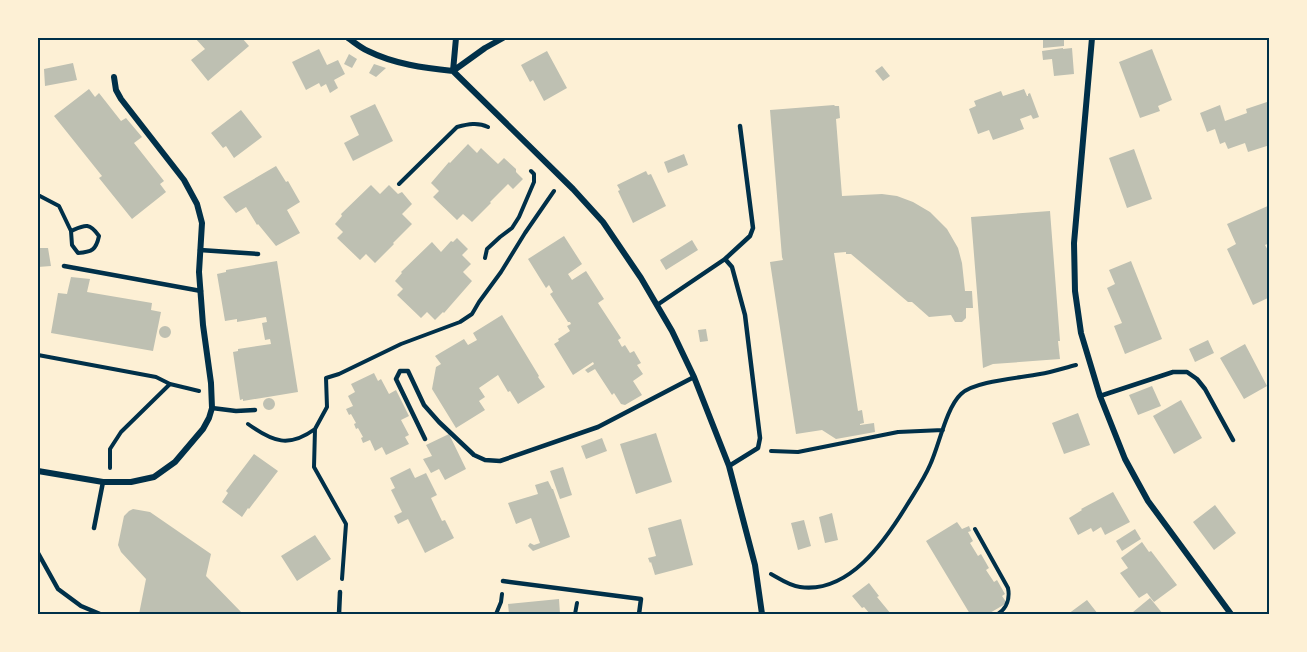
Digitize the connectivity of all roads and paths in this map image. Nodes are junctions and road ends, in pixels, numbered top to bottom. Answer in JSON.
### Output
{"nodes":[{"id":1,"x":348,"y":38,"type":"edge"},
{"id":2,"x":456,"y":38,"type":"edge"},
{"id":3,"x":503,"y":38,"type":"edge"},
{"id":4,"x":1092,"y":38,"type":"edge"},
{"id":5,"x":453,"y":71,"type":"junction"},
{"id":6,"x":114,"y":77,"type":"dead end"},
{"id":7,"x":740,"y":126,"type":"dead end"},
{"id":8,"x":489,"y":128,"type":"dead end"},
{"id":9,"x":526,"y":165,"type":"dead end"},
{"id":10,"x":555,"y":171,"type":"junction"},
{"id":11,"x":399,"y":184,"type":"dead end"},
{"id":12,"x":38,"y":197,"type":"edge"},
{"id":13,"x":71,"y":231,"type":"junction"},
{"id":14,"x":200,"y":250,"type":"junction"},
{"id":15,"x":258,"y":254,"type":"dead end"},
{"id":16,"x":485,"y":258,"type":"dead end"},
{"id":17,"x":725,"y":259,"type":"junction"},
{"id":18,"x":64,"y":266,"type":"dead end"},
{"id":19,"x":201,"y":291,"type":"junction"},
{"id":20,"x":657,"y":305,"type":"junction"},
{"id":21,"x":38,"y":355,"type":"edge"},
{"id":22,"x":1089,"y":362,"type":"junction"},
{"id":23,"x":694,"y":377,"type":"junction"},
{"id":24,"x":170,"y":384,"type":"junction"},
{"id":25,"x":199,"y":392,"type":"dead end"},
{"id":26,"x":1100,"y":396,"type":"junction"},
{"id":27,"x":212,"y":408,"type":"junction"},
{"id":28,"x":255,"y":410,"type":"dead end"},
{"id":29,"x":236,"y":411,"type":"junction"},
{"id":30,"x":315,"y":429,"type":"junction"},
{"id":31,"x":943,"y":430,"type":"junction"},
{"id":32,"x":425,"y":439,"type":"dead end"},
{"id":33,"x":1233,"y":440,"type":"dead end"},
{"id":34,"x":758,"y":448,"type":"junction"},
{"id":35,"x":729,"y":466,"type":"junction"},
{"id":36,"x":110,"y":468,"type":"dead end"},
{"id":37,"x":38,"y":471,"type":"edge"},
{"id":38,"x":103,"y":482,"type":"junction"},
{"id":39,"x":94,"y":528,"type":"dead end"},
{"id":40,"x":975,"y":529,"type":"dead end"},
{"id":41,"x":38,"y":553,"type":"edge"},
{"id":42,"x":755,"y":565,"type":"junction"},
{"id":43,"x":503,"y":581,"type":"joint"},
{"id":44,"x":340,"y":592,"type":"joint"},
{"id":45,"x":100,"y":615,"type":"edge"},
{"id":46,"x":339,"y":615,"type":"edge"},
{"id":47,"x":496,"y":615,"type":"edge"},
{"id":48,"x":639,"y":615,"type":"edge"},
{"id":49,"x":762,"y":615,"type":"edge"},
{"id":50,"x":998,"y":615,"type":"edge"},
{"id":51,"x":1231,"y":615,"type":"edge"}],
"edges":[{"from":1,"to":5,"type":"street"},
{"from":2,"to":5,"type":"street"},
{"from":3,"to":5,"type":"street"},
{"from":4,"to":22,"type":"street"},
{"from":5,"to":10,"type":"street"},
{"from":6,"to":14,"type":"street"},
{"from":7,"to":17,"type":"lane"},
{"from":8,"to":11,"type":"path"},
{"from":9,"to":16,"type":"path"},
{"from":10,"to":20,"type":"street"},
{"from":10,"to":30,"type":"path"},
{"from":12,"to":13,"type":"path"},
{"from":13,"to":13,"type":"path"},
{"from":14,"to":15,"type":"lane"},
{"from":14,"to":19,"type":"street"},
{"from":17,"to":20,"type":"lane"},
{"from":17,"to":34,"type":"lane"},
{"from":18,"to":19,"type":"lane"},
{"from":19,"to":27,"type":"street"},
{"from":20,"to":23,"type":"street"},
{"from":21,"to":24,"type":"path"},
{"from":22,"to":26,"type":"street"},
{"from":22,"to":31,"type":"path"},
{"from":23,"to":32,"type":"lane"},
{"from":23,"to":35,"type":"street"},
{"from":24,"to":25,"type":"path"},
{"from":24,"to":36,"type":"path"},
{"from":26,"to":33,"type":"lane"},
{"from":26,"to":51,"type":"street"},
{"from":27,"to":29,"type":"lane"},
{"from":27,"to":38,"type":"street"},
{"from":28,"to":29,"type":"lane"},
{"from":29,"to":30,"type":"path"},
{"from":30,"to":44,"type":"path"},
{"from":31,"to":34,"type":"path"},
{"from":31,"to":42,"type":"path"},
{"from":34,"to":35,"type":"lane"},
{"from":35,"to":42,"type":"street"},
{"from":37,"to":38,"type":"street"},
{"from":38,"to":39,"type":"lane"},
{"from":40,"to":50,"type":"path"},
{"from":41,"to":45,"type":"lane"},
{"from":42,"to":49,"type":"street"},
{"from":43,"to":47,"type":"path"},
{"from":43,"to":48,"type":"lane"},
{"from":44,"to":46,"type":"lane"}]}
